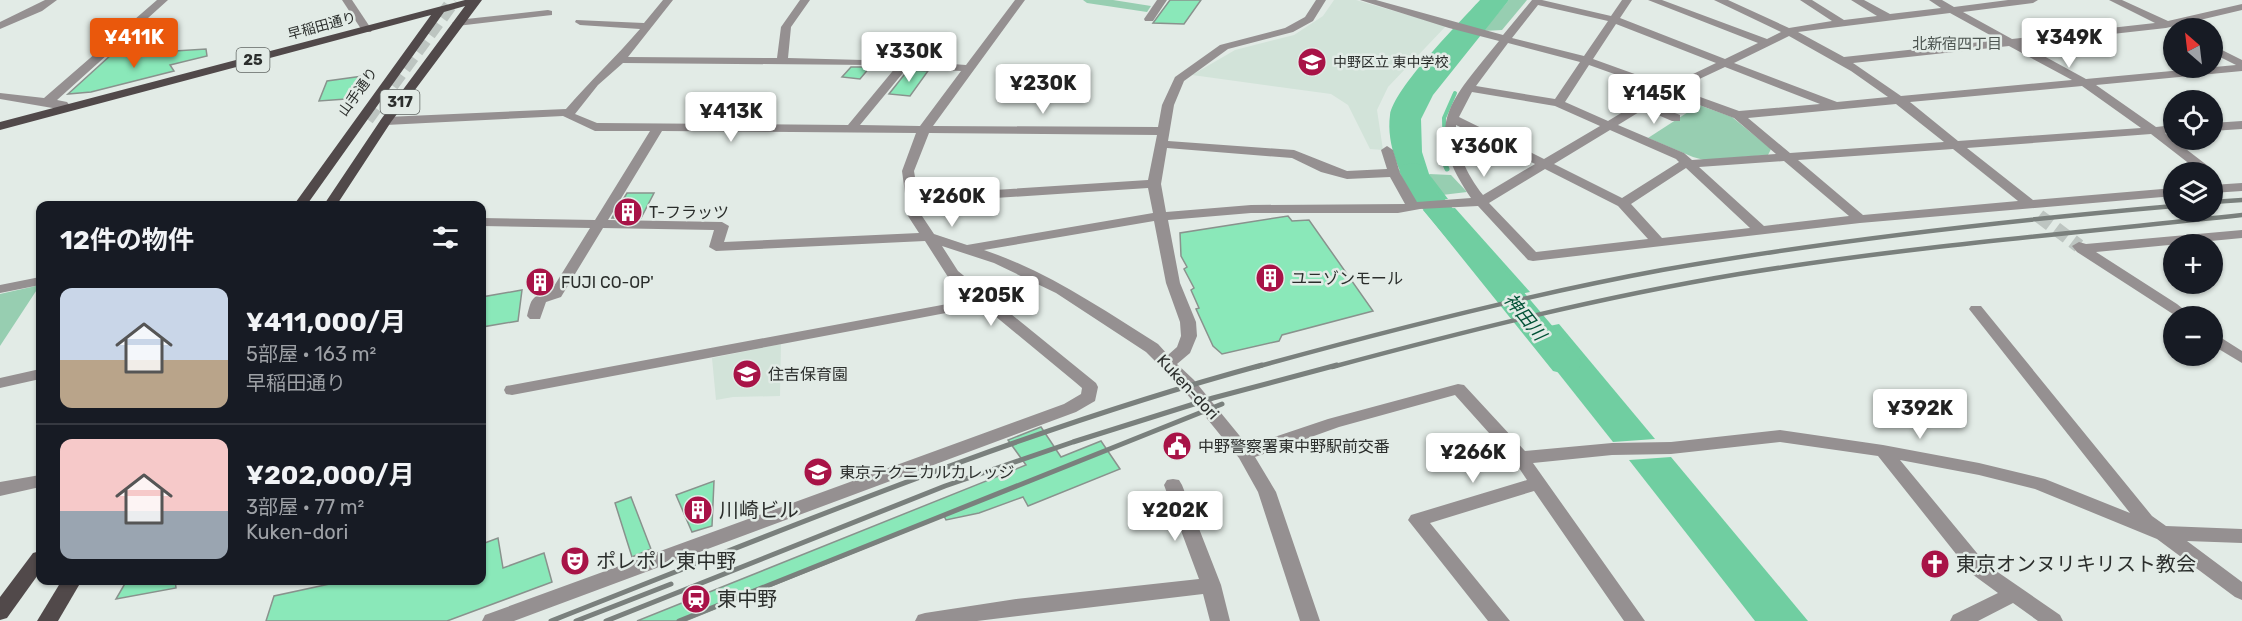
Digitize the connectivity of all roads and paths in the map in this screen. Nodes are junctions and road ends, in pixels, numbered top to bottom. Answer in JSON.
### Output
{"nodes":[{"id":1,"x":52,"y":0,"type":"edge"},
{"id":2,"x":163,"y":0,"type":"edge"},
{"id":3,"x":347,"y":0,"type":"edge"},
{"id":4,"x":475,"y":0,"type":"edge"},
{"id":5,"x":668,"y":0,"type":"edge"},
{"id":6,"x":805,"y":0,"type":"edge"},
{"id":7,"x":1020,"y":0,"type":"edge"},
{"id":8,"x":1162,"y":0,"type":"edge"},
{"id":9,"x":1321,"y":0,"type":"edge"},
{"id":10,"x":1365,"y":0,"type":"edge"},
{"id":11,"x":1580,"y":0,"type":"edge"},
{"id":12,"x":1627,"y":0,"type":"edge"},
{"id":13,"x":1653,"y":0,"type":"edge"},
{"id":14,"x":1719,"y":0,"type":"edge"},
{"id":15,"x":1805,"y":0,"type":"edge"},
{"id":16,"x":1856,"y":0,"type":"edge"},
{"id":17,"x":1934,"y":0,"type":"edge"},
{"id":18,"x":2033,"y":0,"type":"edge"},
{"id":19,"x":2114,"y":0,"type":"edge"},
{"id":20,"x":1537,"y":1,"type":"edge"},
{"id":21,"x":444,"y":5,"type":"edge"},
{"id":22,"x":2242,"y":7,"type":"edge"},
{"id":23,"x":1952,"y":9,"type":"junction"},
{"id":24,"x":1573,"y":10,"type":"junction"},
{"id":25,"x":548,"y":13,"type":"dead end"},
{"id":26,"x":1887,"y":17,"type":"junction"},
{"id":27,"x":2202,"y":18,"type":"edge"},
{"id":28,"x":1149,"y":19,"type":"dead end"},
{"id":29,"x":1613,"y":20,"type":"junction"},
{"id":30,"x":580,"y":22,"type":"dead end"},
{"id":31,"x":1842,"y":22,"type":"junction"},
{"id":32,"x":457,"y":23,"type":"junction"},
{"id":33,"x":2163,"y":24,"type":"edge"},
{"id":34,"x":0,"y":26,"type":"edge"},
{"id":35,"x":648,"y":26,"type":"junction"},
{"id":36,"x":2163,"y":28,"type":"edge"},
{"id":37,"x":367,"y":30,"type":"junction"},
{"id":38,"x":1789,"y":31,"type":"junction"},
{"id":39,"x":1506,"y":40,"type":"junction"},
{"id":40,"x":2015,"y":42,"type":"junction"},
{"id":41,"x":1768,"y":43,"type":"junction"},
{"id":42,"x":2223,"y":55,"type":"edge"},
{"id":43,"x":620,"y":60,"type":"junction"},
{"id":44,"x":782,"y":60,"type":"junction"},
{"id":45,"x":1587,"y":60,"type":"junction"},
{"id":46,"x":1841,"y":61,"type":"junction"},
{"id":47,"x":906,"y":63,"type":"junction"},
{"id":48,"x":1724,"y":63,"type":"junction"},
{"id":49,"x":2242,"y":66,"type":"edge"},
{"id":50,"x":968,"y":68,"type":"junction"},
{"id":51,"x":2085,"y":82,"type":"junction"},
{"id":52,"x":1469,"y":88,"type":"junction"},
{"id":53,"x":1668,"y":90,"type":"junction"},
{"id":54,"x":0,"y":96,"type":"edge"},
{"id":55,"x":1898,"y":100,"type":"junction"},
{"id":56,"x":47,"y":102,"type":"junction"},
{"id":57,"x":1558,"y":103,"type":"junction"},
{"id":58,"x":1643,"y":105,"type":"junction"},
{"id":59,"x":1836,"y":106,"type":"junction"},
{"id":60,"x":66,"y":108,"type":"junction"},
{"id":61,"x":569,"y":112,"type":"junction"},
{"id":62,"x":1738,"y":115,"type":"junction"},
{"id":63,"x":1452,"y":118,"type":"junction"},
{"id":64,"x":1676,"y":118,"type":"dead end"},
{"id":65,"x":386,"y":122,"type":"junction"},
{"id":66,"x":1609,"y":125,"type":"junction"},
{"id":67,"x":0,"y":126,"type":"edge"},
{"id":68,"x":2240,"y":126,"type":"edge"},
{"id":69,"x":2223,"y":127,"type":"edge"},
{"id":70,"x":658,"y":128,"type":"junction"},
{"id":71,"x":851,"y":129,"type":"junction"},
{"id":72,"x":924,"y":129,"type":"junction"},
{"id":73,"x":2163,"y":130,"type":"edge"},
{"id":74,"x":2154,"y":131,"type":"junction"},
{"id":75,"x":1161,"y":137,"type":"junction"},
{"id":76,"x":1954,"y":145,"type":"junction"},
{"id":77,"x":1387,"y":150,"type":"dead end"},
{"id":78,"x":1787,"y":157,"type":"junction"},
{"id":79,"x":2194,"y":162,"type":"edge"},
{"id":80,"x":1545,"y":164,"type":"junction"},
{"id":81,"x":1690,"y":164,"type":"junction"},
{"id":82,"x":1394,"y":173,"type":"junction"},
{"id":83,"x":1154,"y":184,"type":"junction"},
{"id":84,"x":2242,"y":187,"type":"edge"},
{"id":85,"x":2223,"y":188,"type":"edge"},
{"id":86,"x":2163,"y":193,"type":"edge"},
{"id":87,"x":912,"y":199,"type":"junction"},
{"id":88,"x":303,"y":201,"type":"edge"},
{"id":89,"x":333,"y":201,"type":"edge"},
{"id":90,"x":1481,"y":202,"type":"junction"},
{"id":91,"x":1623,"y":203,"type":"junction"},
{"id":92,"x":2025,"y":204,"type":"junction"},
{"id":93,"x":1417,"y":206,"type":"junction"},
{"id":94,"x":1161,"y":216,"type":"junction"},
{"id":95,"x":2038,"y":216,"type":"tunnel mouth"},
{"id":96,"x":1860,"y":219,"type":"junction"},
{"id":97,"x":486,"y":222,"type":"edge"},
{"id":98,"x":599,"y":224,"type":"junction"},
{"id":99,"x":1760,"y":230,"type":"junction"},
{"id":100,"x":2242,"y":234,"type":"edge"},
{"id":101,"x":928,"y":237,"type":"junction"},
{"id":102,"x":1658,"y":242,"type":"junction"},
{"id":103,"x":968,"y":249,"type":"junction"},
{"id":104,"x":36,"y":281,"type":"edge"},
{"id":105,"x":0,"y":289,"type":"edge"},
{"id":106,"x":985,"y":301,"type":"junction"},
{"id":107,"x":2171,"y":306,"type":"edge"},
{"id":108,"x":1976,"y":309,"type":"dead end"},
{"id":109,"x":535,"y":316,"type":"dead end"},
{"id":110,"x":2223,"y":345,"type":"edge"},
{"id":111,"x":2242,"y":358,"type":"edge"},
{"id":112,"x":1168,"y":363,"type":"junction"},
{"id":113,"x":36,"y":375,"type":"edge"},
{"id":114,"x":0,"y":383,"type":"edge"},
{"id":115,"x":512,"y":390,"type":"dead end"},
{"id":116,"x":1883,"y":451,"type":"junction"},
{"id":117,"x":1245,"y":454,"type":"junction"},
{"id":118,"x":1521,"y":458,"type":"junction"},
{"id":119,"x":36,"y":482,"type":"edge"},
{"id":120,"x":1539,"y":483,"type":"junction"},
{"id":121,"x":1173,"y":486,"type":"dead end"},
{"id":122,"x":0,"y":489,"type":"edge"},
{"id":123,"x":2160,"y":533,"type":"junction"},
{"id":124,"x":2242,"y":536,"type":"edge"},
{"id":125,"x":36,"y":563,"type":"edge"},
{"id":126,"x":71,"y":585,"type":"edge"},
{"id":127,"x":1210,"y":585,"type":"junction"},
{"id":128,"x":2242,"y":592,"type":"edge"},
{"id":129,"x":2014,"y":594,"type":"junction"},
{"id":130,"x":0,"y":612,"type":"edge"},
{"id":131,"x":47,"y":621,"type":"edge"},
{"id":132,"x":492,"y":621,"type":"edge"},
{"id":133,"x":925,"y":621,"type":"edge"},
{"id":134,"x":1220,"y":621,"type":"edge"},
{"id":135,"x":1310,"y":621,"type":"edge"},
{"id":136,"x":1500,"y":621,"type":"edge"},
{"id":137,"x":1635,"y":621,"type":"edge"},
{"id":138,"x":1960,"y":621,"type":"edge"},
{"id":139,"x":2053,"y":621,"type":"edge"}],
"edges":[{"from":1,"to":34,"type":"street"},
{"from":2,"to":56,"type":"street"},
{"from":3,"to":37,"type":"street"},
{"from":4,"to":21,"type":"main road","name":"早稲田通り","number":"25"},
{"from":4,"to":32,"type":"main road","number":"317"},
{"from":5,"to":35,"type":"street"},
{"from":6,"to":44,"type":"street"},
{"from":7,"to":50,"type":"street"},
{"from":8,"to":28,"type":"street"},
{"from":9,"to":75,"type":"street"},
{"from":10,"to":39,"type":"street"},
{"from":11,"to":24,"type":"street"},
{"from":12,"to":29,"type":"street"},
{"from":13,"to":41,"type":"street"},
{"from":14,"to":38,"type":"street"},
{"from":15,"to":31,"type":"street"},
{"from":16,"to":26,"type":"street"},
{"from":17,"to":23,"type":"street"},
{"from":18,"to":23,"type":"street"},
{"from":19,"to":33,"type":"street"},
{"from":20,"to":24,"type":"street"},
{"from":20,"to":39,"type":"street"},
{"from":21,"to":37,"type":"main road","name":"早稲田通り","number":"25"},
{"from":21,"to":88,"type":"main road","name":"山手通り","number":"317"},
{"from":22,"to":27,"type":"street"},
{"from":23,"to":26,"type":"street"},
{"from":23,"to":40,"type":"street"},
{"from":24,"to":29,"type":"street"},
{"from":25,"to":32,"type":"street"},
{"from":26,"to":31,"type":"street"},
{"from":29,"to":45,"type":"street"},
{"from":29,"to":48,"type":"street"},
{"from":30,"to":35,"type":"street"},
{"from":31,"to":38,"type":"street"},
{"from":32,"to":65,"type":"main road","number":"317"},
{"from":35,"to":43,"type":"street"},
{"from":36,"to":40,"type":"street"},
{"from":37,"to":60,"type":"main road","name":"早稲田通り","number":"25"},
{"from":38,"to":41,"type":"street"},
{"from":38,"to":46,"type":"street"},
{"from":39,"to":45,"type":"street"},
{"from":39,"to":52,"type":"street"},
{"from":40,"to":46,"type":"street"},
{"from":40,"to":51,"type":"street"},
{"from":41,"to":48,"type":"street"},
{"from":42,"to":49,"type":"street"},
{"from":43,"to":44,"type":"street"},
{"from":43,"to":61,"type":"street"},
{"from":44,"to":47,"type":"street"},
{"from":45,"to":53,"type":"street"},
{"from":45,"to":57,"type":"street"},
{"from":46,"to":55,"type":"street"},
{"from":47,"to":50,"type":"street"},
{"from":47,"to":71,"type":"street"},
{"from":48,"to":53,"type":"street"},
{"from":48,"to":59,"type":"street"},
{"from":49,"to":51,"type":"street"},
{"from":50,"to":72,"type":"street"},
{"from":51,"to":55,"type":"street"},
{"from":51,"to":74,"type":"street"},
{"from":52,"to":57,"type":"street"},
{"from":52,"to":63,"type":"street"},
{"from":53,"to":58,"type":"street"},
{"from":53,"to":62,"type":"street"},
{"from":54,"to":56,"type":"street"},
{"from":55,"to":59,"type":"street"},
{"from":55,"to":76,"type":"street"},
{"from":56,"to":60,"type":"street"},
{"from":57,"to":66,"type":"street"},
{"from":58,"to":64,"type":"street"},
{"from":58,"to":66,"type":"street"},
{"from":59,"to":62,"type":"street"},
{"from":60,"to":67,"type":"main road","name":"早稲田通り","number":"25"},
{"from":61,"to":65,"type":"street"},
{"from":61,"to":70,"type":"street"},
{"from":62,"to":78,"type":"street"},
{"from":63,"to":80,"type":"street"},
{"from":63,"to":90,"type":"street"},
{"from":65,"to":89,"type":"main road","number":"317"},
{"from":66,"to":80,"type":"street"},
{"from":66,"to":81,"type":"street"},
{"from":68,"to":69,"type":"street"},
{"from":70,"to":71,"type":"street"},
{"from":70,"to":98,"type":"street"},
{"from":71,"to":72,"type":"street"},
{"from":72,"to":75,"type":"street"},
{"from":72,"to":87,"type":"street"},
{"from":73,"to":74,"type":"street"},
{"from":74,"to":76,"type":"street"},
{"from":74,"to":79,"type":"street"},
{"from":75,"to":82,"type":"street"},
{"from":75,"to":83,"type":"street"},
{"from":76,"to":78,"type":"street"},
{"from":76,"to":92,"type":"street"},
{"from":77,"to":82,"type":"street"},
{"from":78,"to":81,"type":"street"},
{"from":78,"to":96,"type":"street"},
{"from":80,"to":90,"type":"street"},
{"from":80,"to":91,"type":"street"},
{"from":81,"to":91,"type":"street"},
{"from":81,"to":99,"type":"street"},
{"from":82,"to":93,"type":"street"},
{"from":83,"to":87,"type":"street"},
{"from":83,"to":94,"type":"street"},
{"from":84,"to":85,"type":"street"},
{"from":86,"to":92,"type":"street"},
{"from":87,"to":101,"type":"street"},
{"from":90,"to":93,"type":"street"},
{"from":90,"to":102,"type":"street"},
{"from":91,"to":102,"type":"street"},
{"from":92,"to":95,"type":"street"},
{"from":92,"to":96,"type":"street"},
{"from":93,"to":94,"type":"street"},
{"from":94,"to":103,"type":"street"},
{"from":94,"to":112,"type":"street"},
{"from":96,"to":99,"type":"street"},
{"from":97,"to":98,"type":"street"},
{"from":98,"to":101,"type":"street","name":"Kuken-dori"},
{"from":98,"to":109,"type":"street"},
{"from":99,"to":102,"type":"street"},
{"from":100,"to":107,"type":"street"},
{"from":101,"to":103,"type":"street","name":"Kuken-dori"},
{"from":101,"to":106,"type":"street"},
{"from":103,"to":112,"type":"street","name":"Kuken-dori"},
{"from":104,"to":105,"type":"street"},
{"from":106,"to":115,"type":"street"},
{"from":106,"to":132,"type":"street"},
{"from":108,"to":123,"type":"street"},
{"from":110,"to":111,"type":"street"},
{"from":112,"to":117,"type":"street","name":"Kuken-dori"},
{"from":113,"to":114,"type":"street"},
{"from":116,"to":118,"type":"street"},
{"from":116,"to":123,"type":"street"},
{"from":116,"to":129,"type":"street"},
{"from":117,"to":118,"type":"street"},
{"from":117,"to":135,"type":"street","name":"Kuken-dori"},
{"from":118,"to":120,"type":"street"},
{"from":119,"to":122,"type":"street"},
{"from":120,"to":136,"type":"street"},
{"from":120,"to":137,"type":"street"},
{"from":121,"to":127,"type":"street"},
{"from":123,"to":124,"type":"street"},
{"from":123,"to":128,"type":"street"},
{"from":125,"to":130,"type":"main road"},
{"from":126,"to":131,"type":"main road"},
{"from":127,"to":133,"type":"street"},
{"from":127,"to":134,"type":"street"},
{"from":129,"to":138,"type":"street"},
{"from":129,"to":139,"type":"street"}]}
